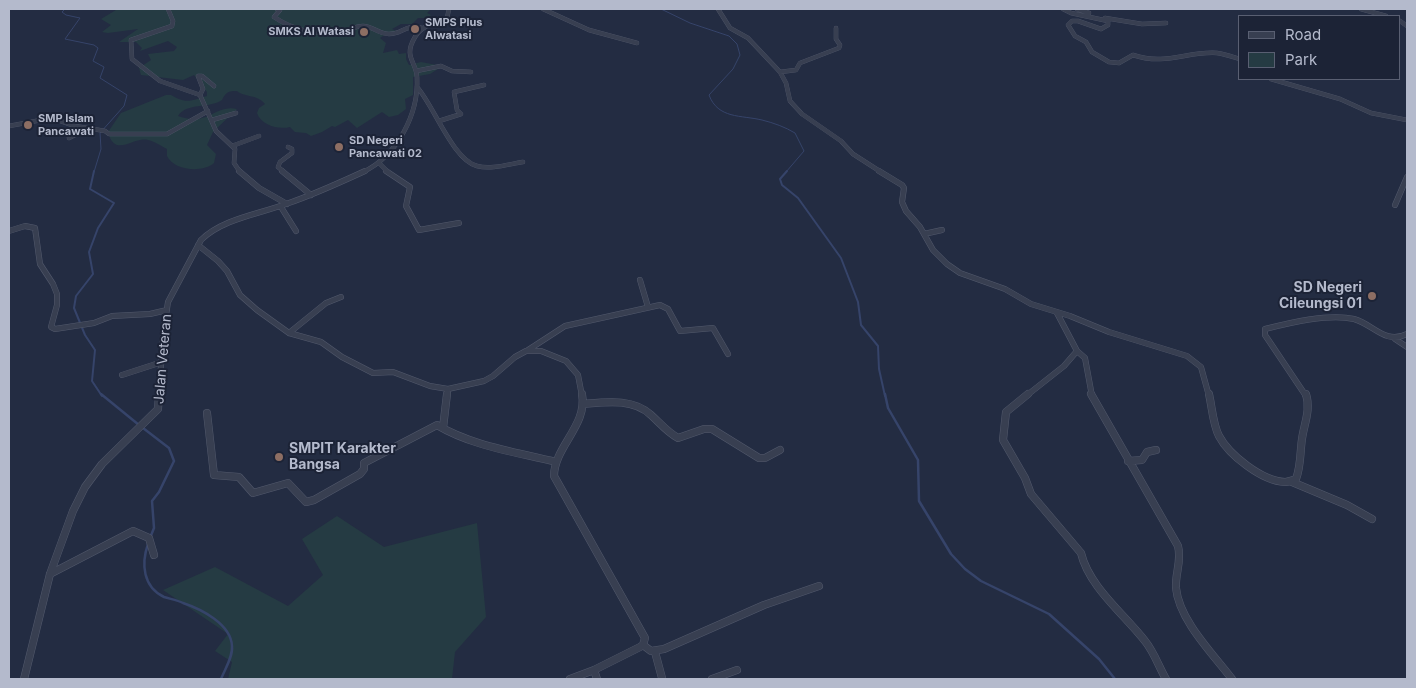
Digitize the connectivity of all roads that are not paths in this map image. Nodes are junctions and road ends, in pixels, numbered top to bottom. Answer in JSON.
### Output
{"nodes":[{"id":1,"x":168,"y":9,"type":"edge"},
{"id":2,"x":277,"y":9,"type":"edge"},
{"id":3,"x":449,"y":9,"type":"edge"},
{"id":4,"x":543,"y":9,"type":"edge"},
{"id":5,"x":718,"y":9,"type":"edge"},
{"id":6,"x":1063,"y":9,"type":"edge"},
{"id":7,"x":1077,"y":9,"type":"edge"},
{"id":8,"x":1361,"y":9,"type":"edge"},
{"id":9,"x":1382,"y":15,"type":"edge"},
{"id":10,"x":1166,"y":23,"type":"dead end"},
{"id":11,"x":422,"y":28,"type":"junction"},
{"id":12,"x":836,"y":28,"type":"dead end"},
{"id":13,"x":620,"y":33,"type":"dead end"},
{"id":14,"x":612,"y":36,"type":"junction"},
{"id":15,"x":637,"y":43,"type":"dead end"},
{"id":16,"x":1238,"y":58,"type":"edge"},
{"id":17,"x":416,"y":71,"type":"junction"},
{"id":18,"x":471,"y":72,"type":"dead end"},
{"id":19,"x":780,"y":72,"type":"junction"},
{"id":20,"x":1274,"y":80,"type":"edge"},
{"id":21,"x":484,"y":85,"type":"dead end"},
{"id":22,"x":214,"y":86,"type":"dead end"},
{"id":23,"x":417,"y":87,"type":"junction"},
{"id":24,"x":200,"y":95,"type":"junction"},
{"id":25,"x":208,"y":111,"type":"junction"},
{"id":26,"x":236,"y":113,"type":"dead end"},
{"id":27,"x":212,"y":120,"type":"junction"},
{"id":28,"x":1407,"y":120,"type":"edge"},
{"id":29,"x":440,"y":121,"type":"junction"},
{"id":30,"x":9,"y":126,"type":"edge"},
{"id":31,"x":87,"y":129,"type":"junction"},
{"id":32,"x":259,"y":136,"type":"dead end"},
{"id":33,"x":69,"y":138,"type":"dead end"},
{"id":34,"x":232,"y":146,"type":"junction"},
{"id":35,"x":288,"y":147,"type":"dead end"},
{"id":36,"x":522,"y":162,"type":"dead end"},
{"id":37,"x":379,"y":163,"type":"junction"},
{"id":38,"x":1407,"y":177,"type":"edge"},
{"id":39,"x":311,"y":195,"type":"junction"},
{"id":40,"x":287,"y":204,"type":"junction"},
{"id":41,"x":1395,"y":205,"type":"dead end"},
{"id":42,"x":281,"y":206,"type":"junction"},
{"id":43,"x":459,"y":223,"type":"dead end"},
{"id":44,"x":942,"y":230,"type":"dead end"},
{"id":45,"x":9,"y":231,"type":"edge"},
{"id":46,"x":296,"y":231,"type":"dead end"},
{"id":47,"x":924,"y":234,"type":"junction"},
{"id":48,"x":198,"y":245,"type":"junction"},
{"id":49,"x":640,"y":280,"type":"dead end"},
{"id":50,"x":341,"y":297,"type":"dead end"},
{"id":51,"x":648,"y":307,"type":"junction"},
{"id":52,"x":167,"y":310,"type":"junction"},
{"id":53,"x":1057,"y":313,"type":"junction"},
{"id":54,"x":288,"y":333,"type":"junction"},
{"id":55,"x":1407,"y":334,"type":"edge"},
{"id":56,"x":1395,"y":338,"type":"junction"},
{"id":57,"x":1407,"y":347,"type":"edge"},
{"id":58,"x":526,"y":351,"type":"junction"},
{"id":59,"x":1077,"y":351,"type":"junction"},
{"id":60,"x":728,"y":354,"type":"dead end"},
{"id":61,"x":162,"y":362,"type":"junction"},
{"id":62,"x":122,"y":375,"type":"dead end"},
{"id":63,"x":448,"y":390,"type":"junction"},
{"id":64,"x":583,"y":404,"type":"junction"},
{"id":65,"x":207,"y":413,"type":"dead end"},
{"id":66,"x":443,"y":428,"type":"junction"},
{"id":67,"x":780,"y":450,"type":"dead end"},
{"id":68,"x":1156,"y":450,"type":"dead end"},
{"id":69,"x":1128,"y":461,"type":"junction"},
{"id":70,"x":556,"y":462,"type":"junction"},
{"id":71,"x":1292,"y":482,"type":"junction"},
{"id":72,"x":1372,"y":519,"type":"dead end"},
{"id":73,"x":154,"y":555,"type":"dead end"},
{"id":74,"x":50,"y":574,"type":"junction"},
{"id":75,"x":819,"y":586,"type":"dead end"},
{"id":76,"x":643,"y":645,"type":"junction"},
{"id":77,"x":655,"y":652,"type":"junction"},
{"id":78,"x":594,"y":670,"type":"junction"},
{"id":79,"x":736,"y":670,"type":"dead end"},
{"id":80,"x":662,"y":678,"type":"edge"},
{"id":81,"x":24,"y":679,"type":"edge"},
{"id":82,"x":570,"y":679,"type":"edge"},
{"id":83,"x":597,"y":679,"type":"edge"},
{"id":84,"x":712,"y":679,"type":"edge"},
{"id":85,"x":1166,"y":679,"type":"edge"},
{"id":86,"x":1232,"y":679,"type":"edge"}],
"edges":[{"from":1,"to":24,"type":"street"},
{"from":2,"to":11,"type":"street"},
{"from":3,"to":11,"type":"street"},
{"from":4,"to":14,"type":"street"},
{"from":5,"to":19,"type":"street"},
{"from":6,"to":16,"type":"street"},
{"from":7,"to":10,"type":"street"},
{"from":8,"to":9,"type":"street"},
{"from":11,"to":17,"type":"street","name":"Jalan Veteran"},
{"from":12,"to":19,"type":"street"},
{"from":13,"to":14,"type":"street"},
{"from":14,"to":15,"type":"street"},
{"from":17,"to":18,"type":"street"},
{"from":17,"to":23,"type":"street","name":"Jalan Veteran"},
{"from":19,"to":47,"type":"street"},
{"from":20,"to":28,"type":"street"},
{"from":21,"to":29,"type":"street"},
{"from":22,"to":24,"type":"street"},
{"from":23,"to":29,"type":"street"},
{"from":23,"to":37,"type":"street","name":"Jalan Veteran"},
{"from":24,"to":25,"type":"street"},
{"from":25,"to":27,"type":"street"},
{"from":25,"to":31,"type":"street"},
{"from":26,"to":27,"type":"street"},
{"from":27,"to":34,"type":"street"},
{"from":29,"to":36,"type":"street"},
{"from":30,"to":31,"type":"street"},
{"from":31,"to":33,"type":"street"},
{"from":32,"to":34,"type":"street"},
{"from":34,"to":40,"type":"street"},
{"from":35,"to":39,"type":"street"},
{"from":37,"to":39,"type":"street","name":"Jalan Veteran"},
{"from":37,"to":43,"type":"street"},
{"from":38,"to":41,"type":"street"},
{"from":39,"to":40,"type":"street","name":"Jalan Veteran"},
{"from":40,"to":42,"type":"street","name":"Jalan Veteran"},
{"from":42,"to":46,"type":"street"},
{"from":42,"to":48,"type":"street","name":"Jalan Veteran"},
{"from":44,"to":47,"type":"street"},
{"from":45,"to":52,"type":"street"},
{"from":47,"to":53,"type":"street"},
{"from":48,"to":52,"type":"street","name":"Jalan Veteran"},
{"from":48,"to":54,"type":"street"},
{"from":49,"to":51,"type":"street"},
{"from":50,"to":54,"type":"street"},
{"from":51,"to":58,"type":"street"},
{"from":51,"to":60,"type":"street"},
{"from":52,"to":61,"type":"street","name":"Jalan Veteran"},
{"from":53,"to":59,"type":"street"},
{"from":53,"to":71,"type":"street"},
{"from":54,"to":63,"type":"street"},
{"from":55,"to":56,"type":"street"},
{"from":56,"to":57,"type":"street"},
{"from":56,"to":71,"type":"street"},
{"from":58,"to":63,"type":"street"},
{"from":58,"to":64,"type":"street"},
{"from":59,"to":69,"type":"street"},
{"from":59,"to":85,"type":"street"},
{"from":61,"to":62,"type":"street"},
{"from":61,"to":74,"type":"street","name":"Jalan Veteran"},
{"from":63,"to":66,"type":"street"},
{"from":64,"to":67,"type":"street"},
{"from":64,"to":70,"type":"street"},
{"from":65,"to":66,"type":"street"},
{"from":66,"to":70,"type":"street"},
{"from":68,"to":69,"type":"street"},
{"from":69,"to":86,"type":"street"},
{"from":70,"to":76,"type":"street"},
{"from":71,"to":72,"type":"street"},
{"from":73,"to":74,"type":"street"},
{"from":74,"to":81,"type":"street","name":"Jalan Veteran"},
{"from":75,"to":77,"type":"street"},
{"from":76,"to":77,"type":"street"},
{"from":76,"to":78,"type":"street"},
{"from":77,"to":80,"type":"street"},
{"from":78,"to":82,"type":"street"},
{"from":78,"to":83,"type":"street"},
{"from":79,"to":84,"type":"street"}]}
